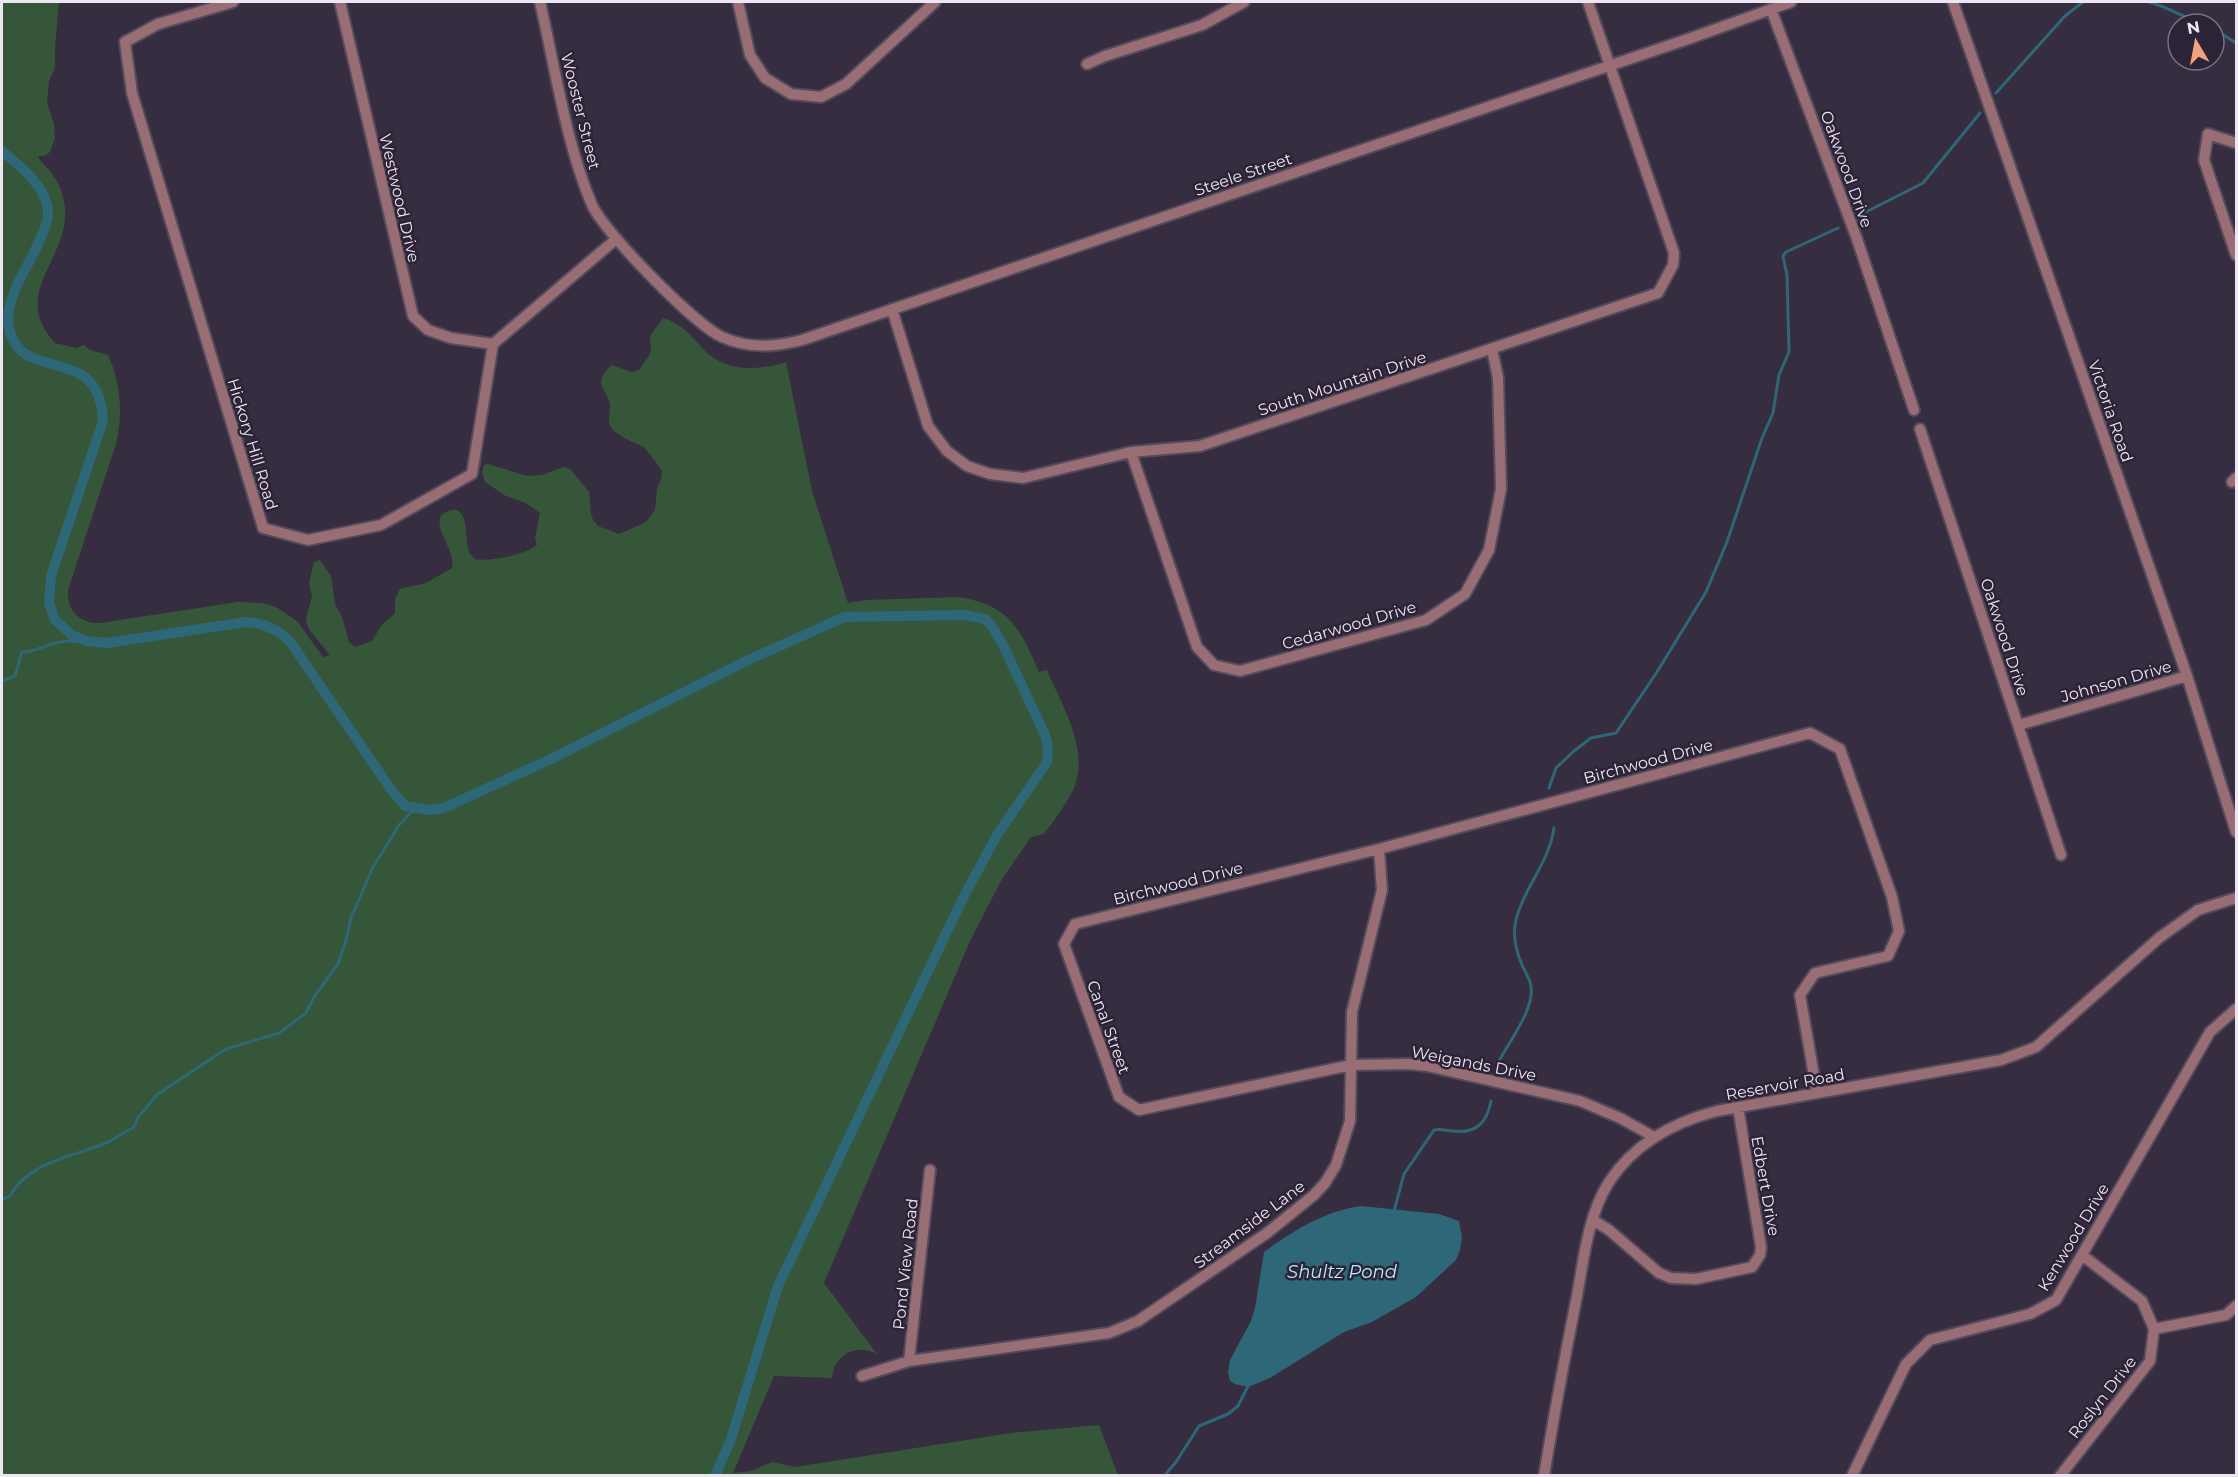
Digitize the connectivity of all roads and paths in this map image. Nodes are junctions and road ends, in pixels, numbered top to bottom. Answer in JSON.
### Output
{"nodes":[{"id":1,"x":233,"y":2,"type":"edge"},
{"id":2,"x":340,"y":2,"type":"edge"},
{"id":3,"x":540,"y":2,"type":"edge"},
{"id":4,"x":738,"y":2,"type":"edge"},
{"id":5,"x":935,"y":2,"type":"edge"},
{"id":6,"x":1244,"y":2,"type":"edge"},
{"id":7,"x":1588,"y":2,"type":"edge"},
{"id":8,"x":1791,"y":2,"type":"edge"},
{"id":9,"x":1953,"y":2,"type":"edge"},
{"id":10,"x":1771,"y":9,"type":"junction"},
{"id":11,"x":1087,"y":64,"type":"dead end"},
{"id":12,"x":1610,"y":66,"type":"junction"},
{"id":13,"x":2236,"y":143,"type":"edge"},
{"id":14,"x":615,"y":240,"type":"junction"},
{"id":15,"x":2236,"y":255,"type":"edge"},
{"id":16,"x":892,"y":309,"type":"junction"},
{"id":17,"x":704,"y":326,"type":"joint"},
{"id":18,"x":493,"y":344,"type":"junction"},
{"id":19,"x":1492,"y":349,"type":"junction"},
{"id":20,"x":1914,"y":410,"type":"dead end"},
{"id":21,"x":1920,"y":429,"type":"dead end"},
{"id":22,"x":1131,"y":452,"type":"junction"},
{"id":23,"x":2187,"y":676,"type":"junction"},
{"id":24,"x":2019,"y":725,"type":"junction"},
{"id":25,"x":2236,"y":832,"type":"edge"},
{"id":26,"x":1379,"y":849,"type":"junction"},
{"id":27,"x":2061,"y":855,"type":"dead end"},
{"id":28,"x":2236,"y":898,"type":"edge"},
{"id":29,"x":1064,"y":944,"type":"joint"},
{"id":30,"x":2236,"y":1009,"type":"edge"},
{"id":31,"x":1351,"y":1065,"type":"junction"},
{"id":32,"x":1817,"y":1093,"type":"junction"},
{"id":33,"x":1738,"y":1107,"type":"junction"},
{"id":34,"x":1139,"y":1110,"type":"joint"},
{"id":35,"x":1654,"y":1137,"type":"junction"},
{"id":36,"x":930,"y":1170,"type":"dead end"},
{"id":37,"x":1593,"y":1220,"type":"junction"},
{"id":38,"x":2082,"y":1255,"type":"junction"},
{"id":39,"x":2236,"y":1306,"type":"edge"},
{"id":40,"x":2154,"y":1329,"type":"junction"},
{"id":41,"x":909,"y":1361,"type":"junction"},
{"id":42,"x":862,"y":1376,"type":"dead end"},
{"id":43,"x":1544,"y":1476,"type":"edge"},
{"id":44,"x":1852,"y":1476,"type":"edge"},
{"id":45,"x":2060,"y":1476,"type":"edge"}],
"edges":[{"from":1,"to":18,"type":"street","name":"Hickory Hill Road"},
{"from":2,"to":18,"type":"street","name":"Westwood Drive"},
{"from":3,"to":14,"type":"street","name":"Wooster Street"},
{"from":4,"to":5,"type":"street"},
{"from":6,"to":11,"type":"street"},
{"from":7,"to":12,"type":"street","name":"South Mountain Drive"},
{"from":8,"to":10,"type":"street","name":"Steele Street"},
{"from":9,"to":23,"type":"street","name":"Victoria Road"},
{"from":10,"to":12,"type":"street","name":"Steele Street"},
{"from":10,"to":20,"type":"street","name":"Oakwood Drive"},
{"from":12,"to":16,"type":"street","name":"Steele Street"},
{"from":12,"to":19,"type":"street","name":"South Mountain Drive"},
{"from":13,"to":15,"type":"street"},
{"from":14,"to":17,"type":"street","name":"Wooster Street"},
{"from":14,"to":18,"type":"street"},
{"from":16,"to":17,"type":"street","name":"Steele Street"},
{"from":16,"to":22,"type":"street","name":"South Mountain Drive"},
{"from":19,"to":22,"type":"street","name":"South Mountain Drive"},
{"from":19,"to":22,"type":"street","name":"Cedarwood Drive"},
{"from":21,"to":24,"type":"street","name":"Oakwood Drive"},
{"from":23,"to":24,"type":"street","name":"Johnson Drive"},
{"from":23,"to":25,"type":"street","name":"Victoria Road"},
{"from":24,"to":27,"type":"street","name":"Oakwood Drive"},
{"from":26,"to":29,"type":"street","name":"Birchwood Drive"},
{"from":26,"to":31,"type":"street","name":"Streamside Lane"},
{"from":26,"to":32,"type":"street","name":"Birchwood Drive"},
{"from":28,"to":32,"type":"street","name":"Reservoir Road"},
{"from":29,"to":34,"type":"street","name":"Canal Street"},
{"from":30,"to":38,"type":"street","name":"Kenwood Drive"},
{"from":31,"to":34,"type":"street","name":"Weigands Drive"},
{"from":31,"to":35,"type":"street","name":"Weigands Drive"},
{"from":31,"to":41,"type":"street","name":"Streamside Lane"},
{"from":32,"to":33,"type":"street","name":"Reservoir Road"},
{"from":33,"to":35,"type":"street","name":"Reservoir Road"},
{"from":33,"to":37,"type":"street","name":"Edbert Drive"},
{"from":35,"to":37,"type":"street","name":"Reservoir Road"},
{"from":36,"to":41,"type":"street","name":"Pond View Road"},
{"from":37,"to":43,"type":"street","name":"Reservoir Road"},
{"from":38,"to":40,"type":"street"},
{"from":38,"to":44,"type":"street","name":"Kenwood Drive"},
{"from":39,"to":40,"type":"street"},
{"from":40,"to":45,"type":"street","name":"Roslyn Drive"},
{"from":41,"to":42,"type":"street","name":"Streamside Lane"}]}
